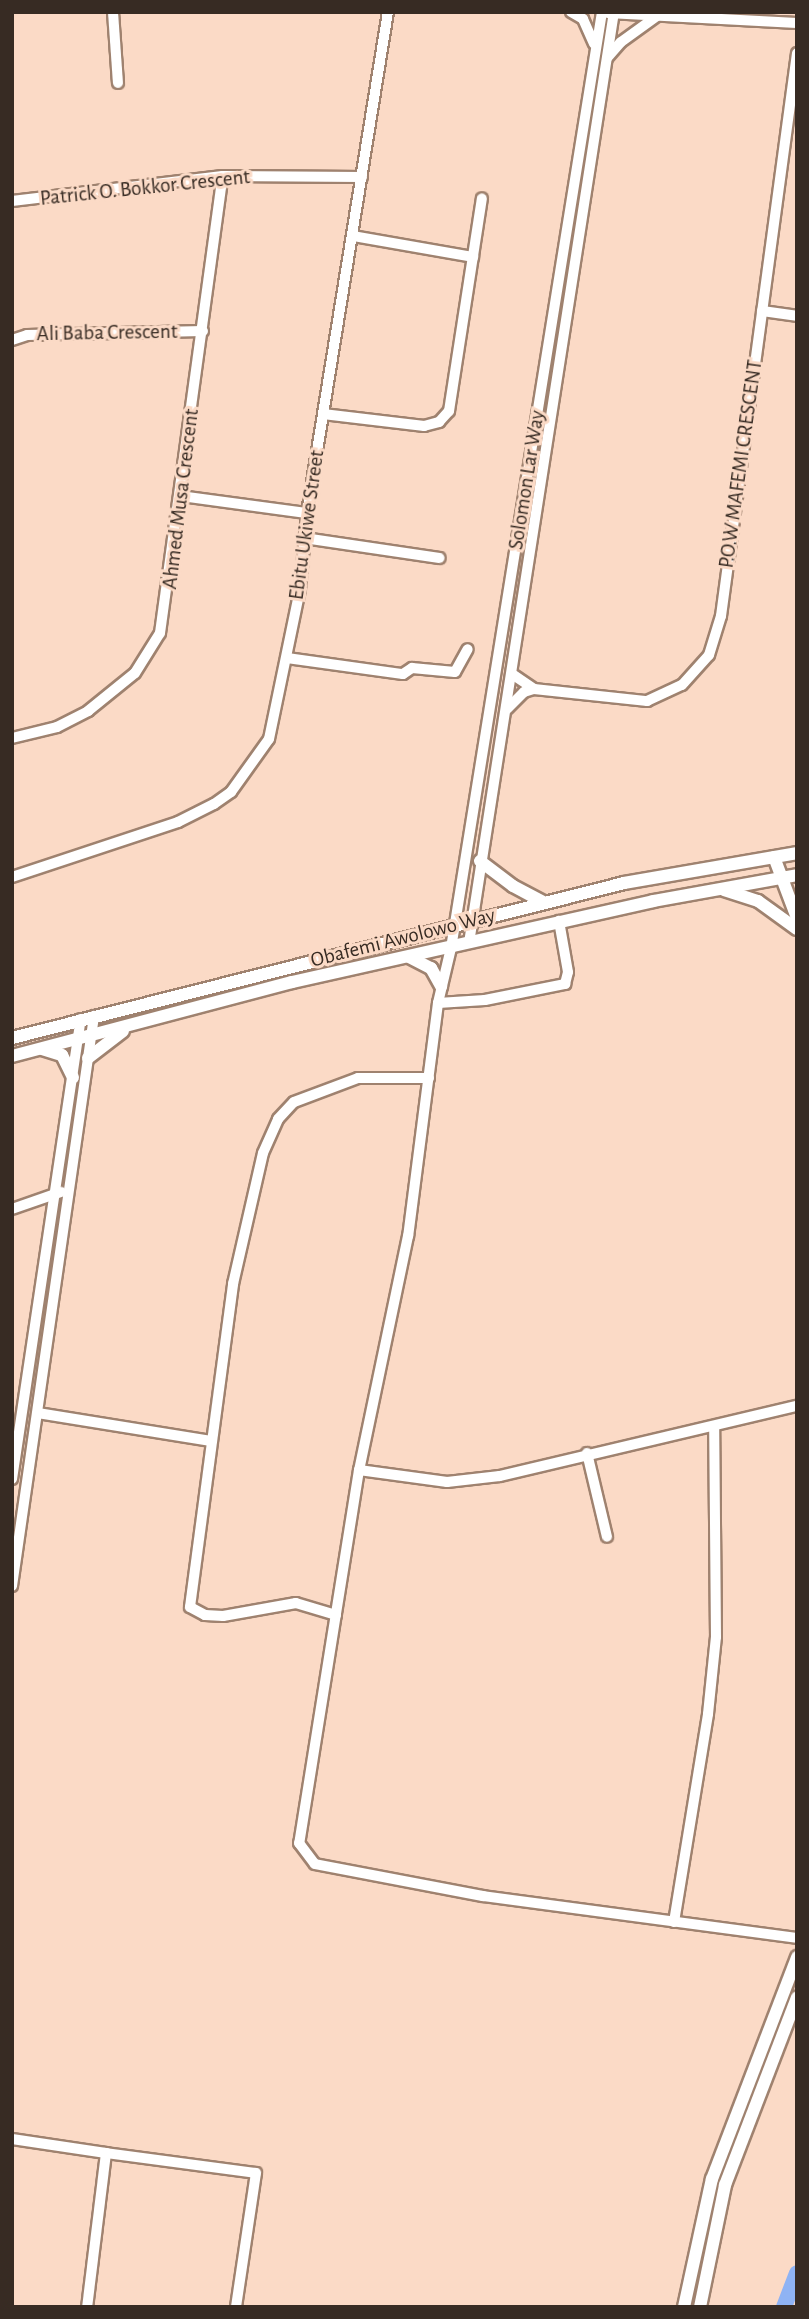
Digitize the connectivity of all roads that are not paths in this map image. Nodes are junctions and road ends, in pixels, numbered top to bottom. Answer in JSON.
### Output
{"nodes":[{"id":1,"x":113,"y":12,"type":"edge"},
{"id":2,"x":388,"y":12,"type":"edge"},
{"id":3,"x":571,"y":12,"type":"edge"},
{"id":4,"x":600,"y":12,"type":"edge"},
{"id":5,"x":614,"y":13,"type":"edge"},
{"id":6,"x":658,"y":15,"type":"junction"},
{"id":7,"x":797,"y":23,"type":"edge"},
{"id":8,"x":596,"y":50,"type":"junction"},
{"id":9,"x":797,"y":53,"type":"edge"},
{"id":10,"x":607,"y":58,"type":"junction"},
{"id":11,"x":118,"y":83,"type":"dead end"},
{"id":12,"x":223,"y":176,"type":"junction"},
{"id":13,"x":362,"y":177,"type":"junction"},
{"id":14,"x":482,"y":199,"type":"dead end"},
{"id":15,"x":12,"y":201,"type":"edge"},
{"id":16,"x":353,"y":236,"type":"junction"},
{"id":17,"x":473,"y":257,"type":"junction"},
{"id":18,"x":762,"y":311,"type":"junction"},
{"id":19,"x":797,"y":316,"type":"edge"},
{"id":20,"x":203,"y":331,"type":"junction"},
{"id":21,"x":12,"y":340,"type":"edge"},
{"id":22,"x":323,"y":414,"type":"junction"},
{"id":23,"x":181,"y":496,"type":"junction"},
{"id":24,"x":307,"y":513,"type":"junction"},
{"id":25,"x":304,"y":538,"type":"junction"},
{"id":26,"x":440,"y":558,"type":"dead end"},
{"id":27,"x":468,"y":649,"type":"dead end"},
{"id":28,"x":287,"y":658,"type":"junction"},
{"id":29,"x":512,"y":674,"type":"junction"},
{"id":30,"x":534,"y":689,"type":"junction"},
{"id":31,"x":507,"y":710,"type":"junction"},
{"id":32,"x":12,"y":738,"type":"edge"},
{"id":33,"x":786,"y":855,"type":"edge"},
{"id":34,"x":480,"y":861,"type":"junction"},
{"id":35,"x":12,"y":877,"type":"edge"},
{"id":36,"x":792,"y":878,"type":"edge"},
{"id":37,"x":717,"y":888,"type":"junction"},
{"id":38,"x":545,"y":903,"type":"junction"},
{"id":39,"x":797,"y":918,"type":"edge"},
{"id":40,"x":559,"y":921,"type":"junction"},
{"id":41,"x":471,"y":922,"type":"junction"},
{"id":42,"x":453,"y":926,"type":"junction"},
{"id":43,"x":797,"y":929,"type":"edge"},
{"id":44,"x":469,"y":943,"type":"junction"},
{"id":45,"x":451,"y":948,"type":"junction"},
{"id":46,"x":408,"y":957,"type":"junction"},
{"id":47,"x":441,"y":986,"type":"junction"},
{"id":48,"x":438,"y":1003,"type":"junction"},
{"id":49,"x":94,"y":1016,"type":"junction"},
{"id":50,"x":81,"y":1019,"type":"junction"},
{"id":51,"x":148,"y":1019,"type":"junction"},
{"id":52,"x":92,"y":1034,"type":"junction"},
{"id":53,"x":78,"y":1037,"type":"junction"},
{"id":54,"x":12,"y":1038,"type":"edge"},
{"id":55,"x":35,"y":1049,"type":"junction"},
{"id":56,"x":12,"y":1056,"type":"edge"},
{"id":57,"x":88,"y":1058,"type":"junction"},
{"id":58,"x":73,"y":1078,"type":"junction"},
{"id":59,"x":429,"y":1078,"type":"junction"},
{"id":60,"x":68,"y":1189,"type":"junction"},
{"id":61,"x":56,"y":1194,"type":"junction"},
{"id":62,"x":12,"y":1209,"type":"edge"},
{"id":63,"x":797,"y":1406,"type":"edge"},
{"id":64,"x":38,"y":1413,"type":"junction"},
{"id":65,"x":714,"y":1428,"type":"junction"},
{"id":66,"x":211,"y":1441,"type":"junction"},
{"id":67,"x":587,"y":1453,"type":"junction"},
{"id":68,"x":359,"y":1470,"type":"junction"},
{"id":69,"x":12,"y":1479,"type":"edge"},
{"id":70,"x":607,"y":1537,"type":"dead end"},
{"id":71,"x":12,"y":1586,"type":"edge"},
{"id":72,"x":336,"y":1615,"type":"junction"},
{"id":73,"x":674,"y":1922,"type":"junction"},
{"id":74,"x":797,"y":1938,"type":"edge"},
{"id":75,"x":797,"y":1957,"type":"edge"},
{"id":76,"x":797,"y":1997,"type":"edge"},
{"id":77,"x":12,"y":2139,"type":"edge"},
{"id":78,"x":106,"y":2153,"type":"junction"},
{"id":79,"x":87,"y":2307,"type":"edge"},
{"id":80,"x":236,"y":2307,"type":"edge"},
{"id":81,"x":684,"y":2307,"type":"edge"},
{"id":82,"x":699,"y":2307,"type":"edge"}],
"edges":[{"from":1,"to":11,"type":"street"},
{"from":2,"to":13,"type":"street","name":"Ebitu Ukiwe Street"},
{"from":3,"to":8,"type":"street"},
{"from":4,"to":5,"type":"street"},
{"from":4,"to":8,"type":"street","name":"Solomon Lar Way"},
{"from":5,"to":6,"type":"street"},
{"from":5,"to":10,"type":"street","name":"Solomon Lar Way"},
{"from":6,"to":7,"type":"street"},
{"from":6,"to":10,"type":"street"},
{"from":8,"to":42,"type":"street","name":"Solomon Lar Way"},
{"from":9,"to":18,"type":"street","name":"P.O.W MAFEMI CRESCENT"},
{"from":10,"to":29,"type":"street","name":"Solomon Lar Way"},
{"from":12,"to":13,"type":"street","name":"Patrick O. Bokkor Crescent"},
{"from":12,"to":15,"type":"street","name":"Patrick O. Bokkor Crescent"},
{"from":12,"to":20,"type":"street","name":"Ahmed Musa Crescent"},
{"from":13,"to":16,"type":"street","name":"Ebitu Ukiwe Street"},
{"from":14,"to":17,"type":"street"},
{"from":16,"to":17,"type":"street"},
{"from":16,"to":22,"type":"street","name":"Ebitu Ukiwe Street"},
{"from":17,"to":22,"type":"street"},
{"from":18,"to":19,"type":"street"},
{"from":18,"to":30,"type":"street","name":"P.O.W MAFEMI CRESCENT"},
{"from":20,"to":21,"type":"street","name":"Ali Baba Crescent"},
{"from":20,"to":23,"type":"street","name":"Ahmed Musa Crescent"},
{"from":22,"to":24,"type":"street","name":"Ebitu Ukiwe Street"},
{"from":23,"to":24,"type":"street"},
{"from":23,"to":32,"type":"street","name":"Ahmed Musa Crescent"},
{"from":24,"to":25,"type":"street","name":"Ebitu Ukiwe Street"},
{"from":25,"to":26,"type":"street"},
{"from":25,"to":28,"type":"street","name":"Ebitu Ukiwe Street"},
{"from":27,"to":28,"type":"street"},
{"from":28,"to":35,"type":"street","name":"Ebitu Ukiwe Street"},
{"from":29,"to":30,"type":"street","name":"P.O.W MAFEMI CRESCENT"},
{"from":29,"to":31,"type":"street","name":"Solomon Lar Way"},
{"from":30,"to":31,"type":"street"},
{"from":31,"to":34,"type":"street","name":"Solomon Lar Way"},
{"from":33,"to":36,"type":"main road"},
{"from":33,"to":38,"type":"main road","name":"Obafemi Awolowo Way"},
{"from":34,"to":38,"type":"main road"},
{"from":34,"to":41,"type":"street","name":"Solomon Lar Way"},
{"from":36,"to":37,"type":"main road","name":"Obafemi Awolowo Way"},
{"from":36,"to":39,"type":"main road"},
{"from":37,"to":40,"type":"main road","name":"Obafemi Awolowo Way"},
{"from":37,"to":43,"type":"main road"},
{"from":38,"to":41,"type":"main road","name":"Obafemi Awolowo Way"},
{"from":40,"to":44,"type":"main road","name":"Obafemi Awolowo Way"},
{"from":40,"to":48,"type":"street"},
{"from":41,"to":42,"type":"main road","name":"Obafemi Awolowo Way"},
{"from":41,"to":44,"type":"street","name":"Solomon Lar Way"},
{"from":42,"to":45,"type":"street","name":"Solomon Lar Way"},
{"from":42,"to":49,"type":"main road","name":"Obafemi Awolowo Way"},
{"from":44,"to":45,"type":"main road","name":"Obafemi Awolowo Way"},
{"from":45,"to":46,"type":"main road","name":"Obafemi Awolowo Way"},
{"from":45,"to":47,"type":"street","name":"Solomon Lar Way"},
{"from":46,"to":47,"type":"main road"},
{"from":46,"to":51,"type":"main road","name":"Obafemi Awolowo Way"},
{"from":47,"to":48,"type":"street","name":"Solomon Lar Way"},
{"from":48,"to":59,"type":"street","name":"Solomon Lar Way"},
{"from":49,"to":50,"type":"main road","name":"Obafemi Awolowo Way"},
{"from":49,"to":52,"type":"street"},
{"from":50,"to":53,"type":"street"},
{"from":50,"to":54,"type":"main road","name":"Obafemi Awolowo Way"},
{"from":51,"to":52,"type":"main road","name":"Obafemi Awolowo Way"},
{"from":51,"to":57,"type":"main road"},
{"from":52,"to":53,"type":"main road","name":"Obafemi Awolowo Way"},
{"from":52,"to":57,"type":"street"},
{"from":53,"to":55,"type":"main road","name":"Obafemi Awolowo Way"},
{"from":53,"to":58,"type":"street"},
{"from":55,"to":56,"type":"main road","name":"Obafemi Awolowo Way"},
{"from":55,"to":58,"type":"main road"},
{"from":57,"to":60,"type":"street"},
{"from":58,"to":61,"type":"street"},
{"from":59,"to":66,"type":"street"},
{"from":59,"to":68,"type":"street","name":"Solomon Lar Way"},
{"from":60,"to":61,"type":"street"},
{"from":60,"to":64,"type":"street"},
{"from":61,"to":62,"type":"street"},
{"from":61,"to":69,"type":"street"},
{"from":63,"to":65,"type":"street"},
{"from":64,"to":66,"type":"street"},
{"from":64,"to":71,"type":"street"},
{"from":65,"to":67,"type":"street"},
{"from":65,"to":73,"type":"street"},
{"from":66,"to":72,"type":"street"},
{"from":67,"to":68,"type":"street"},
{"from":67,"to":70,"type":"street"},
{"from":68,"to":72,"type":"street","name":"Solomon Lar Way"},
{"from":72,"to":73,"type":"street","name":"Solomon Lar Way"},
{"from":73,"to":74,"type":"street","name":"Solomon Lar Way"},
{"from":75,"to":81,"type":"main road"},
{"from":76,"to":82,"type":"main road"},
{"from":77,"to":78,"type":"street"},
{"from":78,"to":79,"type":"street"},
{"from":78,"to":80,"type":"street"}]}
